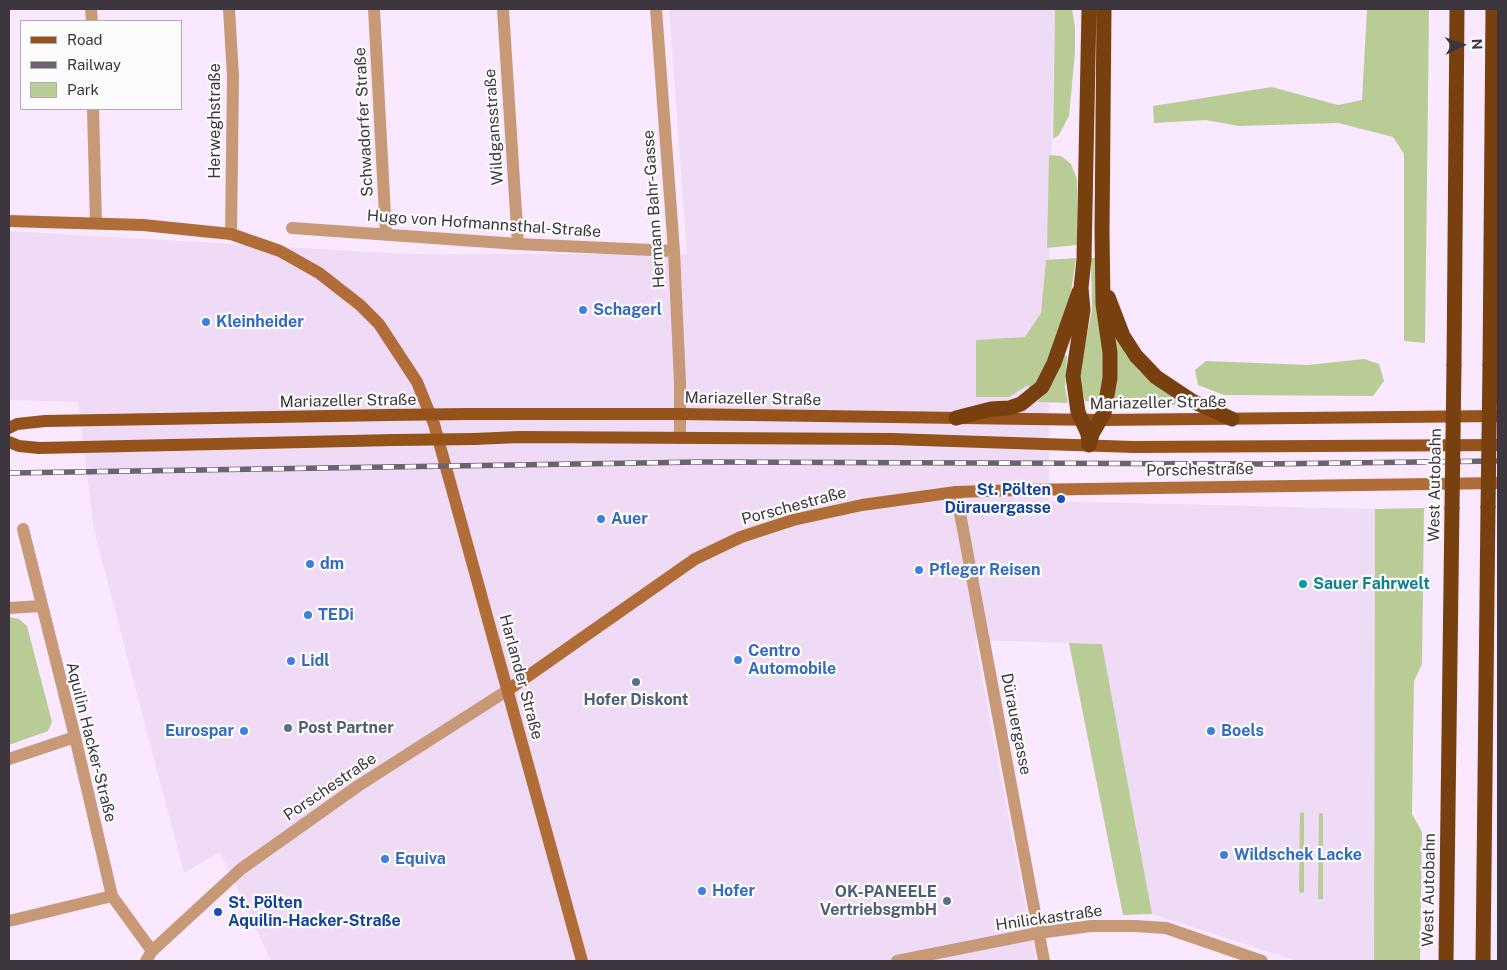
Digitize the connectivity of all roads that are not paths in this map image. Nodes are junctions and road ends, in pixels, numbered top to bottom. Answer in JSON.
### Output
{"nodes":[{"id":1,"x":229,"y":9,"type":"edge"},
{"id":2,"x":374,"y":9,"type":"edge"},
{"id":3,"x":503,"y":9,"type":"edge"},
{"id":4,"x":656,"y":9,"type":"edge"},
{"id":5,"x":1089,"y":9,"type":"edge"},
{"id":6,"x":1104,"y":9,"type":"edge"},
{"id":7,"x":1457,"y":9,"type":"edge"},
{"id":8,"x":1493,"y":9,"type":"edge"},
{"id":9,"x":93,"y":110,"type":"edge"},
{"id":10,"x":9,"y":221,"type":"edge"},
{"id":11,"x":96,"y":223,"type":"junction"},
{"id":12,"x":292,"y":228,"type":"dead end"},
{"id":13,"x":231,"y":234,"type":"junction"},
{"id":14,"x":386,"y":234,"type":"junction"},
{"id":15,"x":518,"y":244,"type":"junction"},
{"id":16,"x":674,"y":251,"type":"junction"},
{"id":17,"x":1498,"y":270,"type":"edge"},
{"id":18,"x":1103,"y":282,"type":"junction"},
{"id":19,"x":1081,"y":288,"type":"junction"},
{"id":20,"x":1490,"y":306,"type":"junction"},
{"id":21,"x":680,"y":414,"type":"junction"},
{"id":22,"x":1498,"y":416,"type":"edge"},
{"id":23,"x":956,"y":418,"type":"junction"},
{"id":24,"x":1232,"y":419,"type":"junction"},
{"id":25,"x":1081,"y":420,"type":"junction"},
{"id":26,"x":1100,"y":420,"type":"junction"},
{"id":27,"x":9,"y":428,"type":"edge"},
{"id":28,"x":680,"y":438,"type":"junction"},
{"id":29,"x":9,"y":442,"type":"edge"},
{"id":30,"x":1089,"y":445,"type":"junction"},
{"id":31,"x":1498,"y":445,"type":"edge"},
{"id":32,"x":1498,"y":483,"type":"edge"},
{"id":33,"x":956,"y":492,"type":"junction"},
{"id":34,"x":23,"y":529,"type":"dead end"},
{"id":35,"x":41,"y":606,"type":"junction"},
{"id":36,"x":9,"y":608,"type":"edge"},
{"id":37,"x":508,"y":690,"type":"junction"},
{"id":38,"x":75,"y":736,"type":"junction"},
{"id":39,"x":9,"y":759,"type":"edge"},
{"id":40,"x":112,"y":896,"type":"junction"},
{"id":41,"x":9,"y":922,"type":"edge"},
{"id":42,"x":1038,"y":933,"type":"junction"},
{"id":43,"x":149,"y":956,"type":"edge"},
{"id":44,"x":582,"y":961,"type":"edge"},
{"id":45,"x":897,"y":961,"type":"edge"},
{"id":46,"x":1044,"y":961,"type":"edge"},
{"id":47,"x":1262,"y":961,"type":"edge"},
{"id":48,"x":1446,"y":961,"type":"edge"},
{"id":49,"x":1483,"y":961,"type":"edge"}],
"edges":[{"from":1,"to":13,"type":"street","name":"Herweghstraße"},
{"from":2,"to":14,"type":"street","name":"Schwadorfer Straße"},
{"from":3,"to":15,"type":"street","name":"Wildgansstraße"},
{"from":4,"to":16,"type":"street","name":"Hermann Bahr-Gasse"},
{"from":5,"to":19,"type":"highway"},
{"from":6,"to":18,"type":"highway"},
{"from":7,"to":48,"type":"highway","name":"West Autobahn","bridge":true},
{"from":8,"to":20,"type":"highway"},
{"from":9,"to":11,"type":"street"},
{"from":10,"to":11,"type":"main road"},
{"from":11,"to":13,"type":"main road"},
{"from":12,"to":14,"type":"street","name":"Hugo von Hofmannsthal-Straße"},
{"from":13,"to":37,"type":"main road","name":"Harlander Straße"},
{"from":14,"to":15,"type":"street","name":"Hugo von Hofmannsthal-Straße"},
{"from":15,"to":16,"type":"street","name":"Hugo von Hofmannsthal-Straße"},
{"from":16,"to":21,"type":"street","name":"Hermann Bahr-Gasse"},
{"from":17,"to":20,"type":"highway"},
{"from":18,"to":24,"type":"highway"},
{"from":18,"to":26,"type":"highway"},
{"from":19,"to":23,"type":"highway"},
{"from":19,"to":25,"type":"highway"},
{"from":20,"to":49,"type":"highway","bridge":true},
{"from":21,"to":23,"type":"main road","name":"Mariazeller Straße"},
{"from":21,"to":27,"type":"main road","name":"Mariazeller Straße","bridge":true},
{"from":21,"to":28,"type":"street","name":"Hermann Bahr-Gasse"},
{"from":22,"to":24,"type":"main road","name":"Mariazeller Straße"},
{"from":23,"to":25,"type":"main road","name":"Mariazeller Straße"},
{"from":24,"to":26,"type":"main road","name":"Mariazeller Straße"},
{"from":25,"to":26,"type":"main road","name":"Mariazeller Straße"},
{"from":25,"to":30,"type":"highway"},
{"from":26,"to":30,"type":"highway"},
{"from":28,"to":29,"type":"main road","bridge":true},
{"from":28,"to":30,"type":"main road"},
{"from":30,"to":31,"type":"main road"},
{"from":32,"to":33,"type":"main road","name":"Porschestraße"},
{"from":33,"to":37,"type":"main road","name":"Porschestraße"},
{"from":33,"to":42,"type":"street","name":"Dürauergasse"},
{"from":34,"to":35,"type":"street","name":"Aquilin Hacker-Straße"},
{"from":35,"to":36,"type":"street"},
{"from":35,"to":38,"type":"street","name":"Aquilin Hacker-Straße"},
{"from":37,"to":43,"type":"street","name":"Porschestraße"},
{"from":37,"to":44,"type":"main road","name":"Harlander Straße"},
{"from":38,"to":39,"type":"street"},
{"from":38,"to":40,"type":"street","name":"Aquilin Hacker-Straße"},
{"from":40,"to":41,"type":"street"},
{"from":40,"to":43,"type":"street","name":"Aquilin Hacker-Straße"},
{"from":42,"to":45,"type":"street","name":"Hnilickastraße"},
{"from":42,"to":46,"type":"street","name":"Dürauergasse"},
{"from":42,"to":47,"type":"street","name":"Hnilickastraße"}]}
